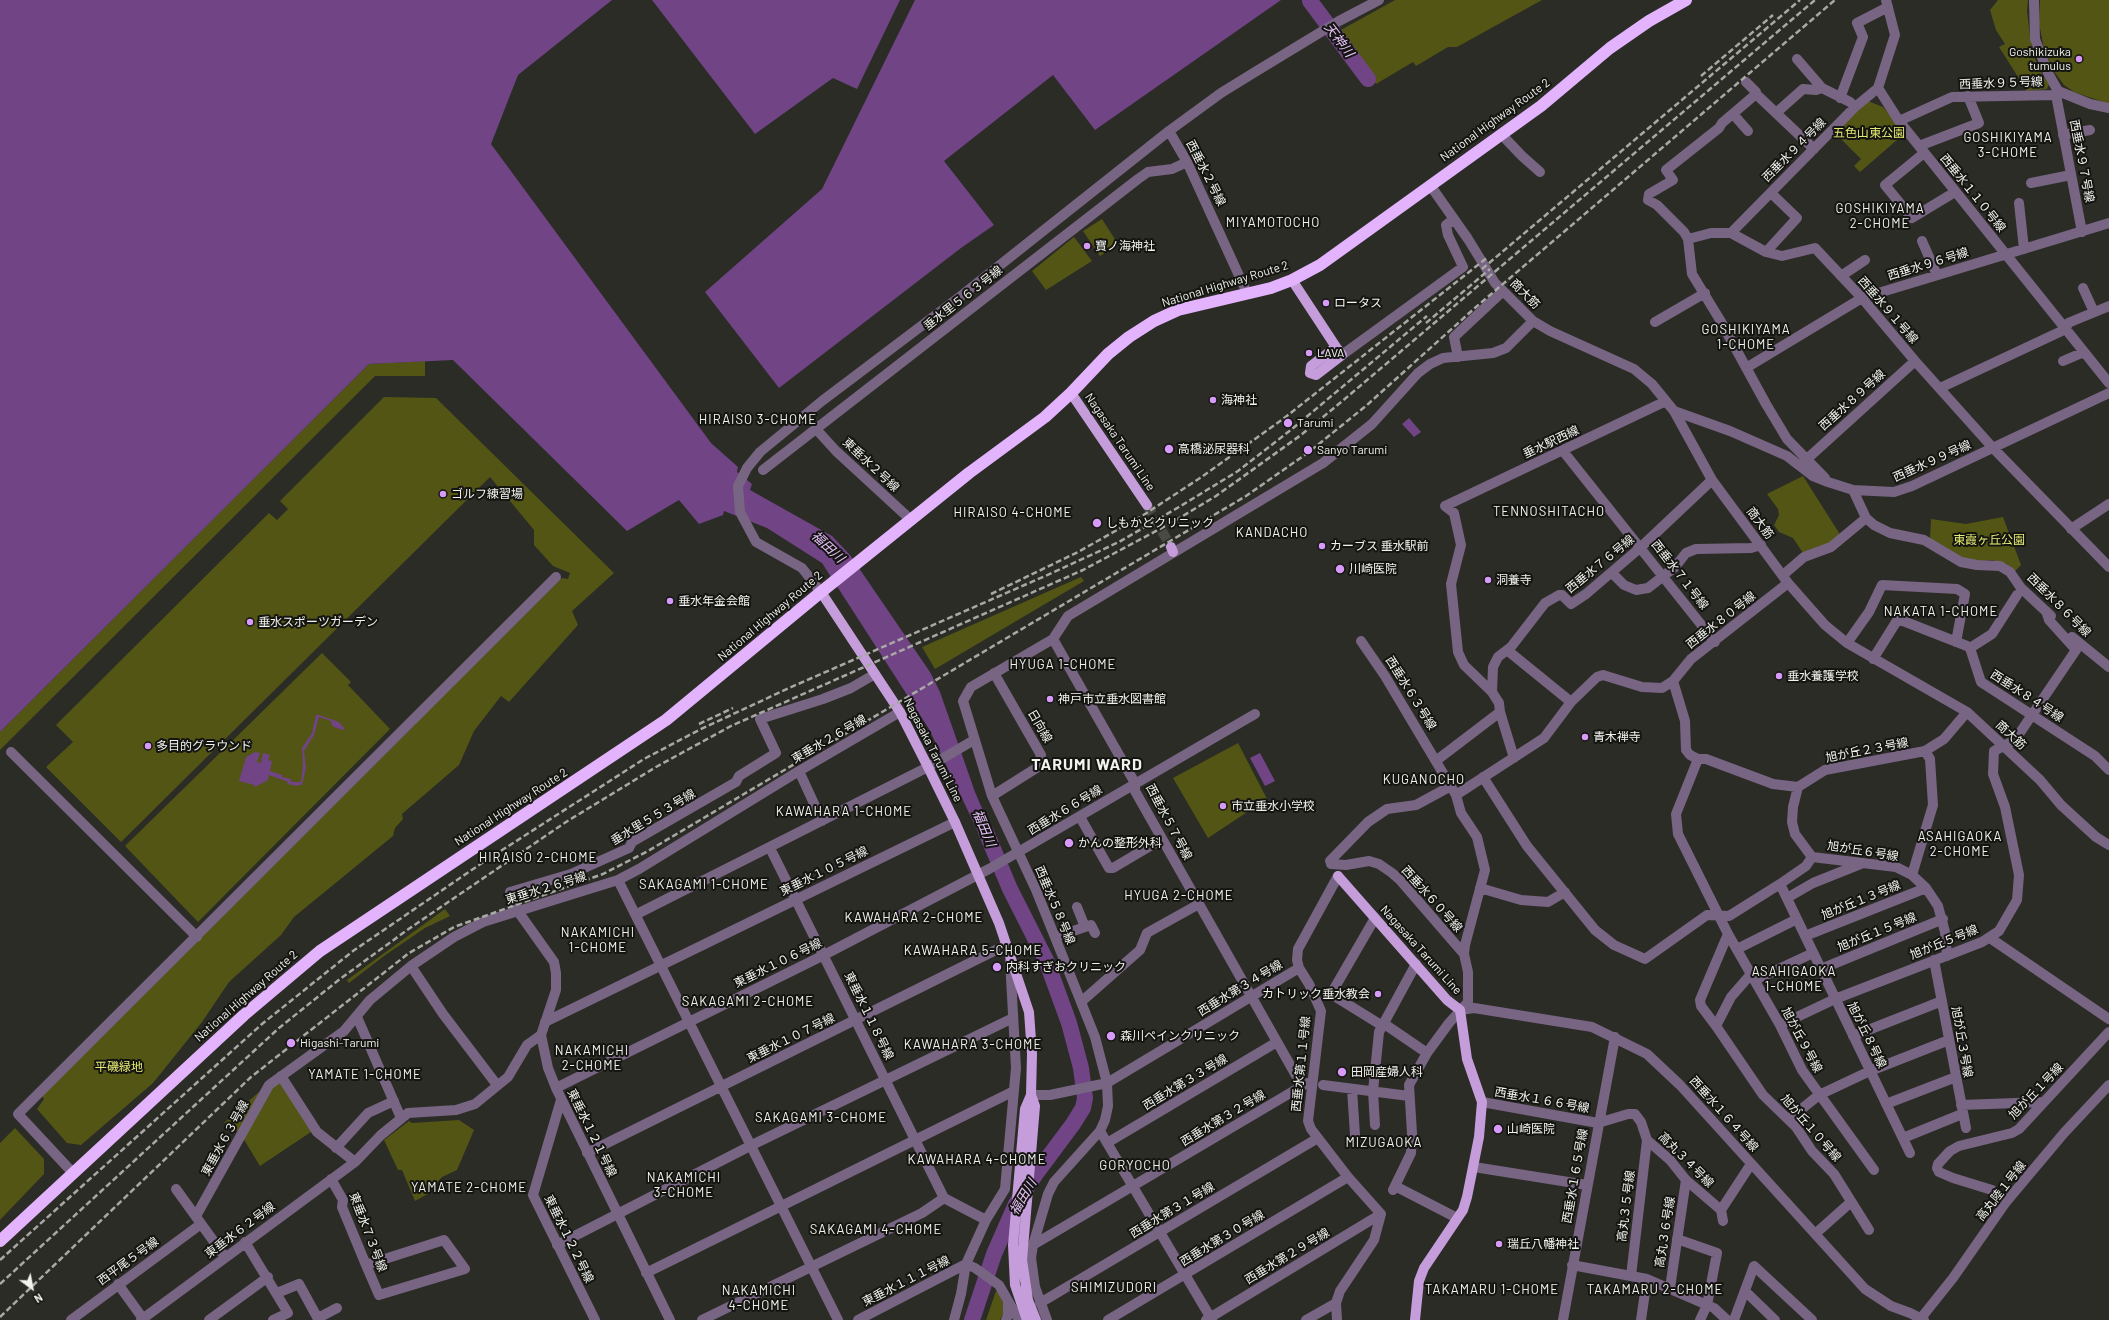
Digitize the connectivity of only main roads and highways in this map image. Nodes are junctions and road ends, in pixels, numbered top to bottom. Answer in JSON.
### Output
{"nodes":[{"id":1,"x":1686,"y":0,"type":"edge"},
{"id":2,"x":1292,"y":280,"type":"junction"},
{"id":3,"x":1339,"y":351,"type":"road end"},
{"id":4,"x":1071,"y":393,"type":"junction"},
{"id":5,"x":1147,"y":504,"type":"tunnel mouth"},
{"id":6,"x":821,"y":592,"type":"junction"},
{"id":7,"x":1338,"y":876,"type":"road end"},
{"id":8,"x":1025,"y":1160,"type":"junction"},
{"id":9,"x":0,"y":1241,"type":"edge"},
{"id":10,"x":1028,"y":1320,"type":"edge"},
{"id":11,"x":1036,"y":1320,"type":"edge"},
{"id":12,"x":1415,"y":1320,"type":"edge"}],
"edges":[{"from":1,"to":2,"type":"highway","name":"National Highway Route 2"},
{"from":2,"to":3,"type":"main road"},
{"from":2,"to":4,"type":"highway","name":"National Highway Route 2"},
{"from":4,"to":5,"type":"main road","name":"Nagasaka Tarumi Line"},
{"from":4,"to":6,"type":"highway","name":"National Highway Route 2"},
{"from":6,"to":8,"type":"main road","name":"Nagasaka Tarumi Line"},
{"from":6,"to":9,"type":"highway","name":"National Highway Route 2"},
{"from":7,"to":12,"type":"main road","name":"Nagasaka Tarumi Line"},
{"from":8,"to":10,"type":"main road","name":"Nagasaka Tarumi Line"},
{"from":8,"to":11,"type":"main road","name":"Nagasaka Tarumi Line"}]}
